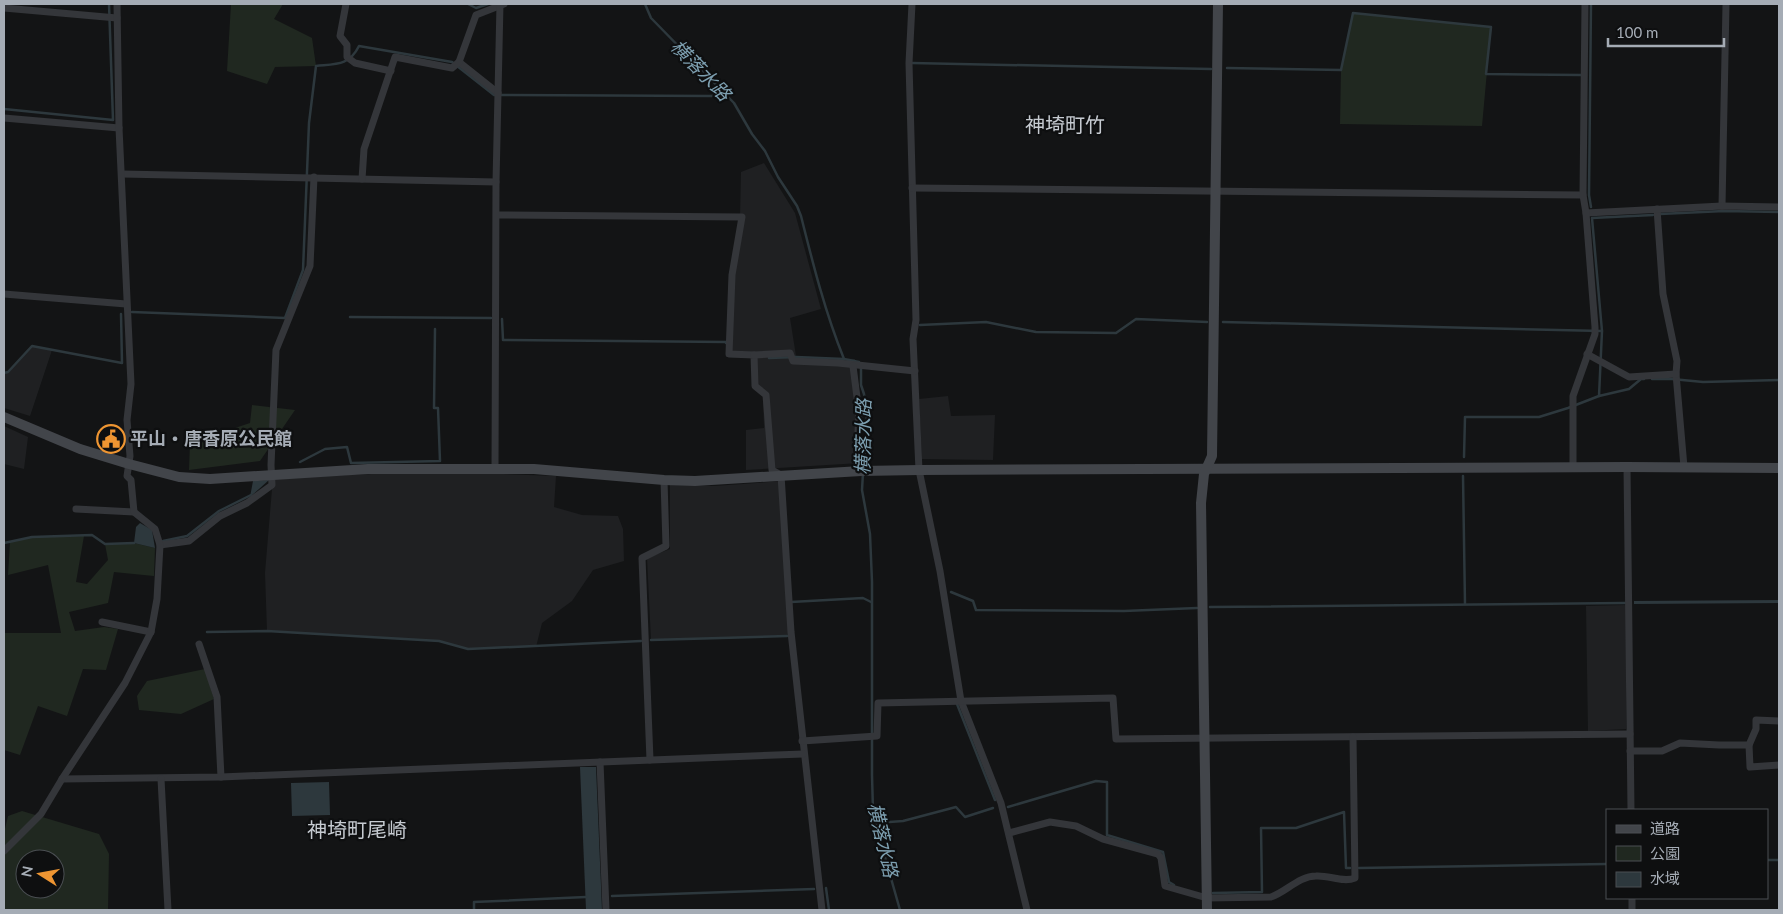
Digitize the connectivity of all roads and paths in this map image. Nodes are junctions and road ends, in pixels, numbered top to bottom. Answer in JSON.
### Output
{"nodes":[{"id":1,"x":117,"y":4,"type":"edge"},
{"id":2,"x":346,"y":4,"type":"edge"},
{"id":3,"x":502,"y":4,"type":"edge"},
{"id":4,"x":912,"y":4,"type":"edge"},
{"id":5,"x":1218,"y":4,"type":"edge"},
{"id":6,"x":1585,"y":4,"type":"edge"},
{"id":7,"x":1726,"y":4,"type":"edge"},
{"id":8,"x":4,"y":8,"type":"edge"},
{"id":9,"x":117,"y":18,"type":"junction"},
{"id":10,"x":459,"y":62,"type":"junction"},
{"id":11,"x":391,"y":71,"type":"junction"},
{"id":12,"x":498,"y":92,"type":"junction"},
{"id":13,"x":4,"y":118,"type":"edge"},
{"id":14,"x":119,"y":128,"type":"junction"},
{"id":15,"x":122,"y":174,"type":"junction"},
{"id":16,"x":314,"y":177,"type":"junction"},
{"id":17,"x":362,"y":179,"type":"junction"},
{"id":18,"x":496,"y":182,"type":"junction"},
{"id":19,"x":912,"y":188,"type":"junction"},
{"id":20,"x":1215,"y":192,"type":"junction"},
{"id":21,"x":1583,"y":195,"type":"junction"},
{"id":22,"x":1722,"y":206,"type":"junction"},
{"id":23,"x":1779,"y":207,"type":"edge"},
{"id":24,"x":1657,"y":210,"type":"junction"},
{"id":25,"x":1586,"y":213,"type":"junction"},
{"id":26,"x":497,"y":215,"type":"junction"},
{"id":27,"x":4,"y":294,"type":"edge"},
{"id":28,"x":126,"y":304,"type":"junction"},
{"id":29,"x":1587,"y":354,"type":"junction"},
{"id":30,"x":754,"y":355,"type":"junction"},
{"id":31,"x":859,"y":366,"type":"junction"},
{"id":32,"x":915,"y":371,"type":"junction"},
{"id":33,"x":1676,"y":374,"type":"junction"},
{"id":34,"x":4,"y":420,"type":"edge"},
{"id":35,"x":129,"y":464,"type":"junction"},
{"id":36,"x":1573,"y":467,"type":"junction"},
{"id":37,"x":1627,"y":467,"type":"junction"},
{"id":38,"x":1684,"y":467,"type":"junction"},
{"id":39,"x":495,"y":468,"type":"junction"},
{"id":40,"x":1207,"y":468,"type":"junction"},
{"id":41,"x":1779,"y":468,"type":"edge"},
{"id":42,"x":919,"y":470,"type":"junction"},
{"id":43,"x":861,"y":471,"type":"junction"},
{"id":44,"x":272,"y":474,"type":"junction"},
{"id":45,"x":781,"y":475,"type":"junction"},
{"id":46,"x":664,"y":480,"type":"junction"},
{"id":47,"x":76,"y":509,"type":"dead end"},
{"id":48,"x":134,"y":512,"type":"junction"},
{"id":49,"x":160,"y":545,"type":"junction"},
{"id":50,"x":102,"y":622,"type":"dead end"},
{"id":51,"x":151,"y":632,"type":"junction"},
{"id":52,"x":199,"y":644,"type":"dead end"},
{"id":53,"x":961,"y":701,"type":"junction"},
{"id":54,"x":1779,"y":721,"type":"edge"},
{"id":55,"x":1630,"y":734,"type":"junction"},
{"id":56,"x":1353,"y":736,"type":"junction"},
{"id":57,"x":1205,"y":739,"type":"junction"},
{"id":58,"x":802,"y":741,"type":"junction"},
{"id":59,"x":1749,"y":745,"type":"junction"},
{"id":60,"x":1630,"y":752,"type":"junction"},
{"id":61,"x":803,"y":754,"type":"junction"},
{"id":62,"x":650,"y":760,"type":"junction"},
{"id":63,"x":600,"y":762,"type":"junction"},
{"id":64,"x":1779,"y":765,"type":"edge"},
{"id":65,"x":220,"y":777,"type":"junction"},
{"id":66,"x":62,"y":779,"type":"junction"},
{"id":67,"x":161,"y":779,"type":"junction"},
{"id":68,"x":1631,"y":809,"type":"edge"},
{"id":69,"x":1009,"y":832,"type":"junction"},
{"id":70,"x":4,"y":851,"type":"edge"},
{"id":71,"x":1207,"y":898,"type":"junction"},
{"id":72,"x":168,"y":910,"type":"edge"},
{"id":73,"x":606,"y":910,"type":"edge"},
{"id":74,"x":822,"y":910,"type":"edge"},
{"id":75,"x":1027,"y":910,"type":"edge"},
{"id":76,"x":1207,"y":910,"type":"edge"}],
"edges":[{"from":1,"to":9,"type":"street"},
{"from":2,"to":11,"type":"street"},
{"from":3,"to":10,"type":"street"},
{"from":3,"to":12,"type":"street"},
{"from":4,"to":19,"type":"street"},
{"from":5,"to":20,"type":"street"},
{"from":6,"to":21,"type":"street"},
{"from":7,"to":22,"type":"street"},
{"from":8,"to":9,"type":"street"},
{"from":9,"to":14,"type":"street"},
{"from":10,"to":11,"type":"street"},
{"from":10,"to":12,"type":"street"},
{"from":11,"to":17,"type":"street"},
{"from":12,"to":18,"type":"street"},
{"from":13,"to":14,"type":"street"},
{"from":14,"to":15,"type":"street"},
{"from":15,"to":16,"type":"street"},
{"from":15,"to":28,"type":"street"},
{"from":16,"to":17,"type":"street"},
{"from":16,"to":44,"type":"street"},
{"from":17,"to":18,"type":"street"},
{"from":18,"to":26,"type":"street"},
{"from":19,"to":20,"type":"street"},
{"from":19,"to":32,"type":"street"},
{"from":20,"to":21,"type":"street"},
{"from":20,"to":40,"type":"street"},
{"from":21,"to":25,"type":"street"},
{"from":22,"to":23,"type":"street"},
{"from":22,"to":24,"type":"street"},
{"from":24,"to":25,"type":"street"},
{"from":24,"to":33,"type":"street"},
{"from":25,"to":29,"type":"street"},
{"from":26,"to":30,"type":"street"},
{"from":26,"to":39,"type":"street"},
{"from":27,"to":28,"type":"street"},
{"from":28,"to":35,"type":"street"},
{"from":29,"to":33,"type":"street"},
{"from":29,"to":36,"type":"street"},
{"from":30,"to":31,"type":"street"},
{"from":30,"to":45,"type":"street"},
{"from":31,"to":32,"type":"street"},
{"from":31,"to":43,"type":"street"},
{"from":32,"to":42,"type":"street"},
{"from":33,"to":38,"type":"street"},
{"from":34,"to":35,"type":"street"},
{"from":35,"to":44,"type":"street"},
{"from":35,"to":48,"type":"street"},
{"from":36,"to":37,"type":"street"},
{"from":36,"to":40,"type":"street"},
{"from":37,"to":38,"type":"street"},
{"from":37,"to":55,"type":"street"},
{"from":38,"to":41,"type":"street"},
{"from":39,"to":44,"type":"street"},
{"from":39,"to":46,"type":"street"},
{"from":40,"to":42,"type":"street"},
{"from":40,"to":57,"type":"street"},
{"from":42,"to":43,"type":"street"},
{"from":42,"to":53,"type":"street"},
{"from":43,"to":45,"type":"street"},
{"from":44,"to":49,"type":"street"},
{"from":45,"to":46,"type":"street"},
{"from":45,"to":58,"type":"street"},
{"from":46,"to":62,"type":"street"},
{"from":47,"to":48,"type":"street"},
{"from":48,"to":49,"type":"street"},
{"from":49,"to":51,"type":"street"},
{"from":50,"to":51,"type":"street"},
{"from":51,"to":66,"type":"street"},
{"from":52,"to":65,"type":"street"},
{"from":53,"to":57,"type":"street"},
{"from":53,"to":58,"type":"street"},
{"from":53,"to":69,"type":"street"},
{"from":54,"to":59,"type":"street"},
{"from":55,"to":56,"type":"street"},
{"from":55,"to":60,"type":"street"},
{"from":56,"to":57,"type":"street"},
{"from":56,"to":71,"type":"street"},
{"from":57,"to":71,"type":"street"},
{"from":58,"to":61,"type":"street"},
{"from":59,"to":60,"type":"street"},
{"from":59,"to":64,"type":"street"},
{"from":60,"to":68,"type":"street"},
{"from":61,"to":62,"type":"street"},
{"from":61,"to":74,"type":"street"},
{"from":62,"to":63,"type":"street"},
{"from":63,"to":65,"type":"street"},
{"from":63,"to":73,"type":"street"},
{"from":65,"to":67,"type":"street"},
{"from":66,"to":67,"type":"street"},
{"from":66,"to":70,"type":"street"},
{"from":67,"to":72,"type":"street"},
{"from":69,"to":71,"type":"street"},
{"from":69,"to":75,"type":"street"},
{"from":71,"to":76,"type":"street"}]}
